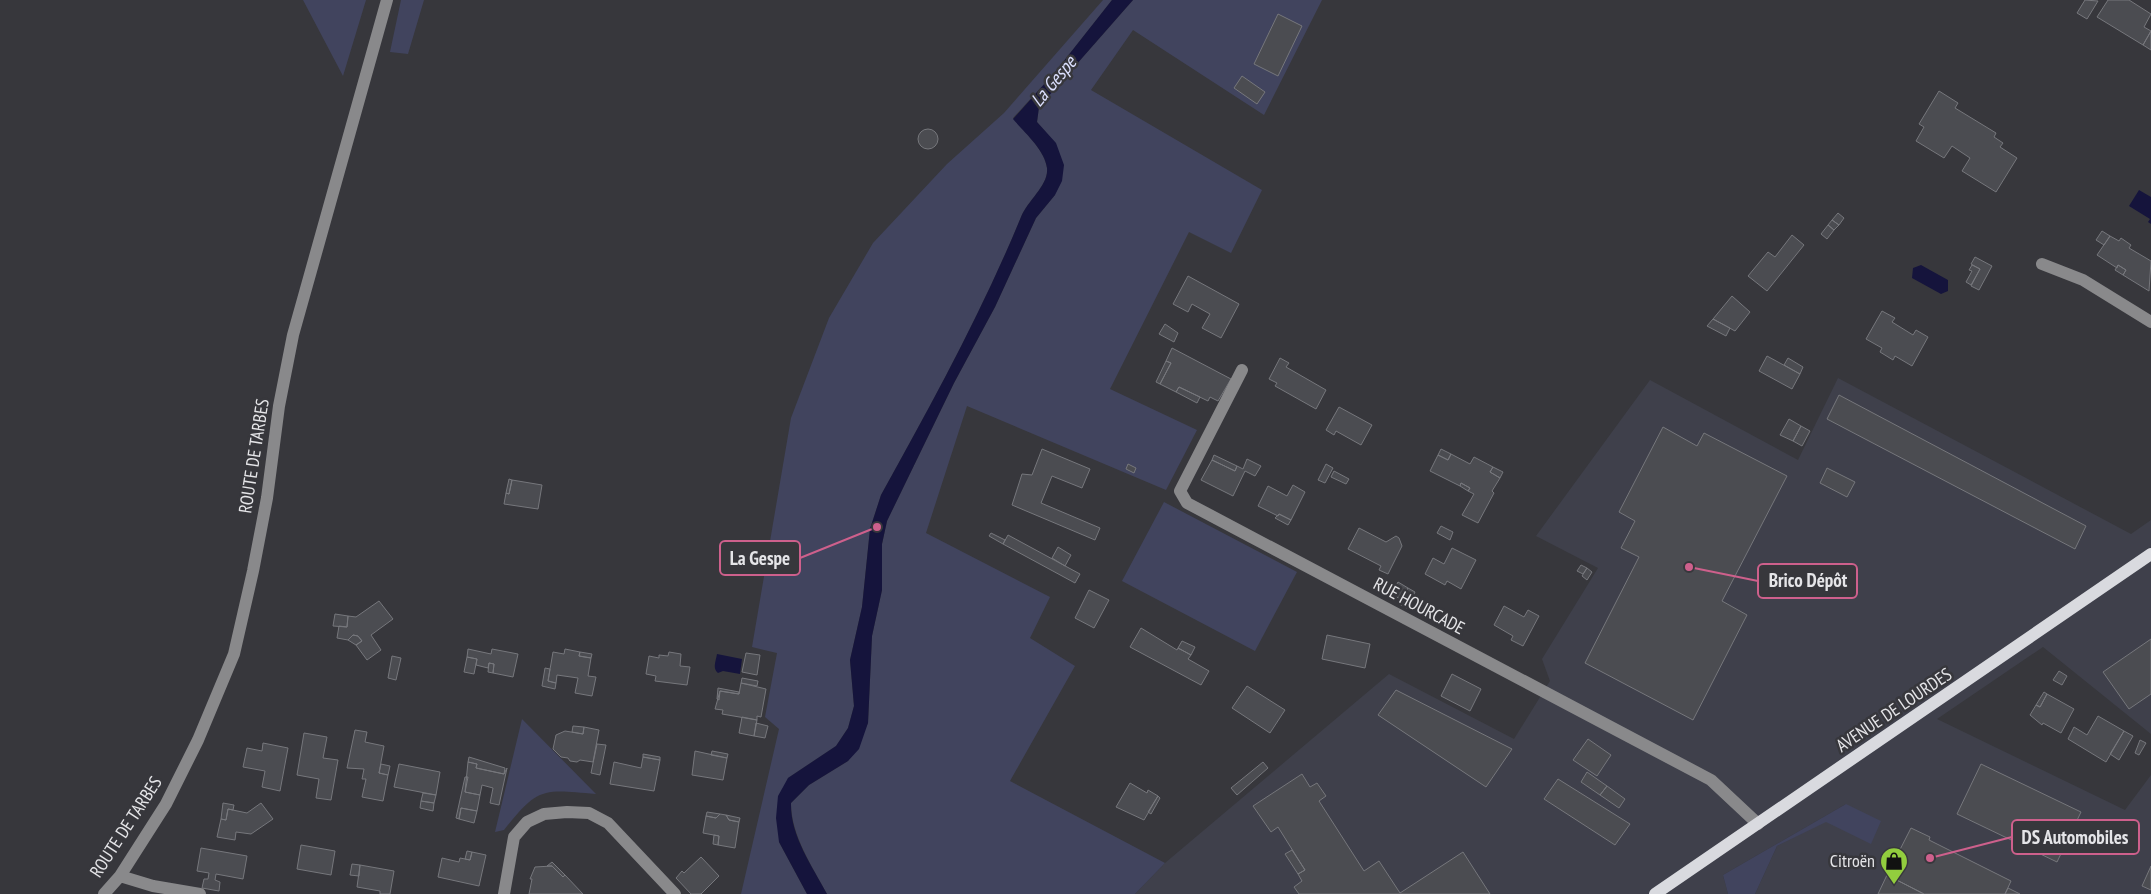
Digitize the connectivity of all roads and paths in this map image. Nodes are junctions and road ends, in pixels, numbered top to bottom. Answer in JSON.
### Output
{"nodes":[{"id":1,"x":387,"y":0,"type":"edge"},
{"id":2,"x":2042,"y":264,"type":"dead end"},
{"id":3,"x":2151,"y":322,"type":"edge"},
{"id":4,"x":1242,"y":370,"type":"dead end"},
{"id":5,"x":2151,"y":554,"type":"edge"},
{"id":6,"x":1758,"y":824,"type":"junction"},
{"id":7,"x":120,"y":876,"type":"junction"},
{"id":8,"x":104,"y":894,"type":"edge"},
{"id":9,"x":200,"y":894,"type":"edge"},
{"id":10,"x":504,"y":894,"type":"edge"},
{"id":11,"x":675,"y":894,"type":"edge"},
{"id":12,"x":1655,"y":894,"type":"edge"}],
"edges":[{"from":1,"to":7,"type":"street","name":"ROUTE DE TARBES"},
{"from":2,"to":3,"type":"street"},
{"from":4,"to":6,"type":"street","name":"RUE HOURCADE"},
{"from":5,"to":6,"type":"main road","name":"AVENUE DE LOURDES"},
{"from":6,"to":12,"type":"main road","name":"AVENUE DE LOURDES"},
{"from":7,"to":8,"type":"street","name":"ROUTE DE TARBES"},
{"from":7,"to":9,"type":"street"},
{"from":10,"to":11,"type":"street"}]}
